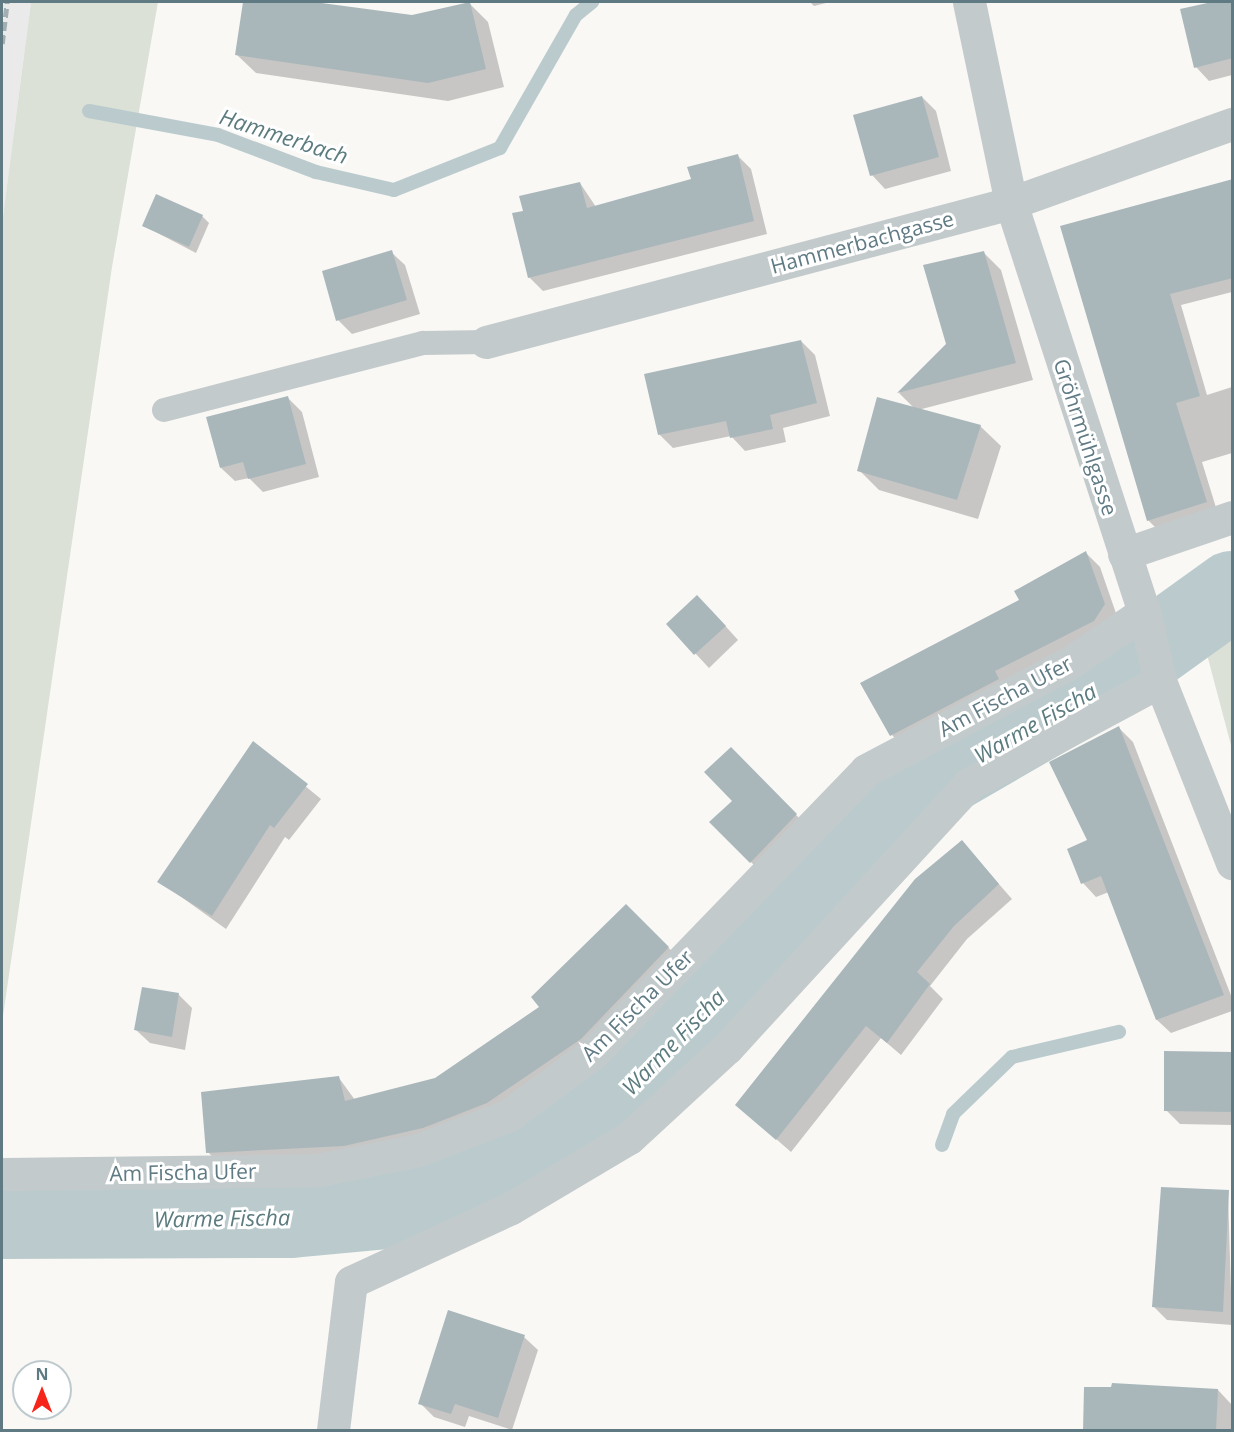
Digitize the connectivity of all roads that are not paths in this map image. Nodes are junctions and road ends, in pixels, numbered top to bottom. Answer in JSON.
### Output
{"nodes":[{"id":1,"x":969,"y":2,"type":"edge"},
{"id":2,"x":1233,"y":124,"type":"edge"},
{"id":3,"x":1011,"y":203,"type":"junction"},
{"id":4,"x":486,"y":342,"type":"joint"},
{"id":5,"x":164,"y":410,"type":"dead end"},
{"id":6,"x":1233,"y":517,"type":"edge"},
{"id":7,"x":1124,"y":554,"type":"junction"},
{"id":8,"x":1144,"y":612,"type":"junction"},
{"id":9,"x":1161,"y":681,"type":"junction"},
{"id":10,"x":1233,"y":863,"type":"edge"},
{"id":11,"x":2,"y":1174,"type":"edge"},
{"id":12,"x":333,"y":1431,"type":"edge"}],
"edges":[{"from":1,"to":3,"type":"street","name":"Gröhrmühlgasse"},
{"from":2,"to":3,"type":"street","name":"Hammerbachgasse"},
{"from":3,"to":4,"type":"street","name":"Hammerbachgasse"},
{"from":3,"to":7,"type":"street","name":"Gröhrmühlgasse"},
{"from":4,"to":5,"type":"lane"},
{"from":6,"to":7,"type":"street"},
{"from":7,"to":8,"type":"street","name":"Gröhrmühlgasse"},
{"from":8,"to":9,"type":"street","name":"Gröhrmühlgasse"},
{"from":8,"to":11,"type":"street","name":"Am Fischa Ufer"},
{"from":9,"to":10,"type":"street","name":"Gröhrmühlgasse"},
{"from":9,"to":12,"type":"street"}]}
